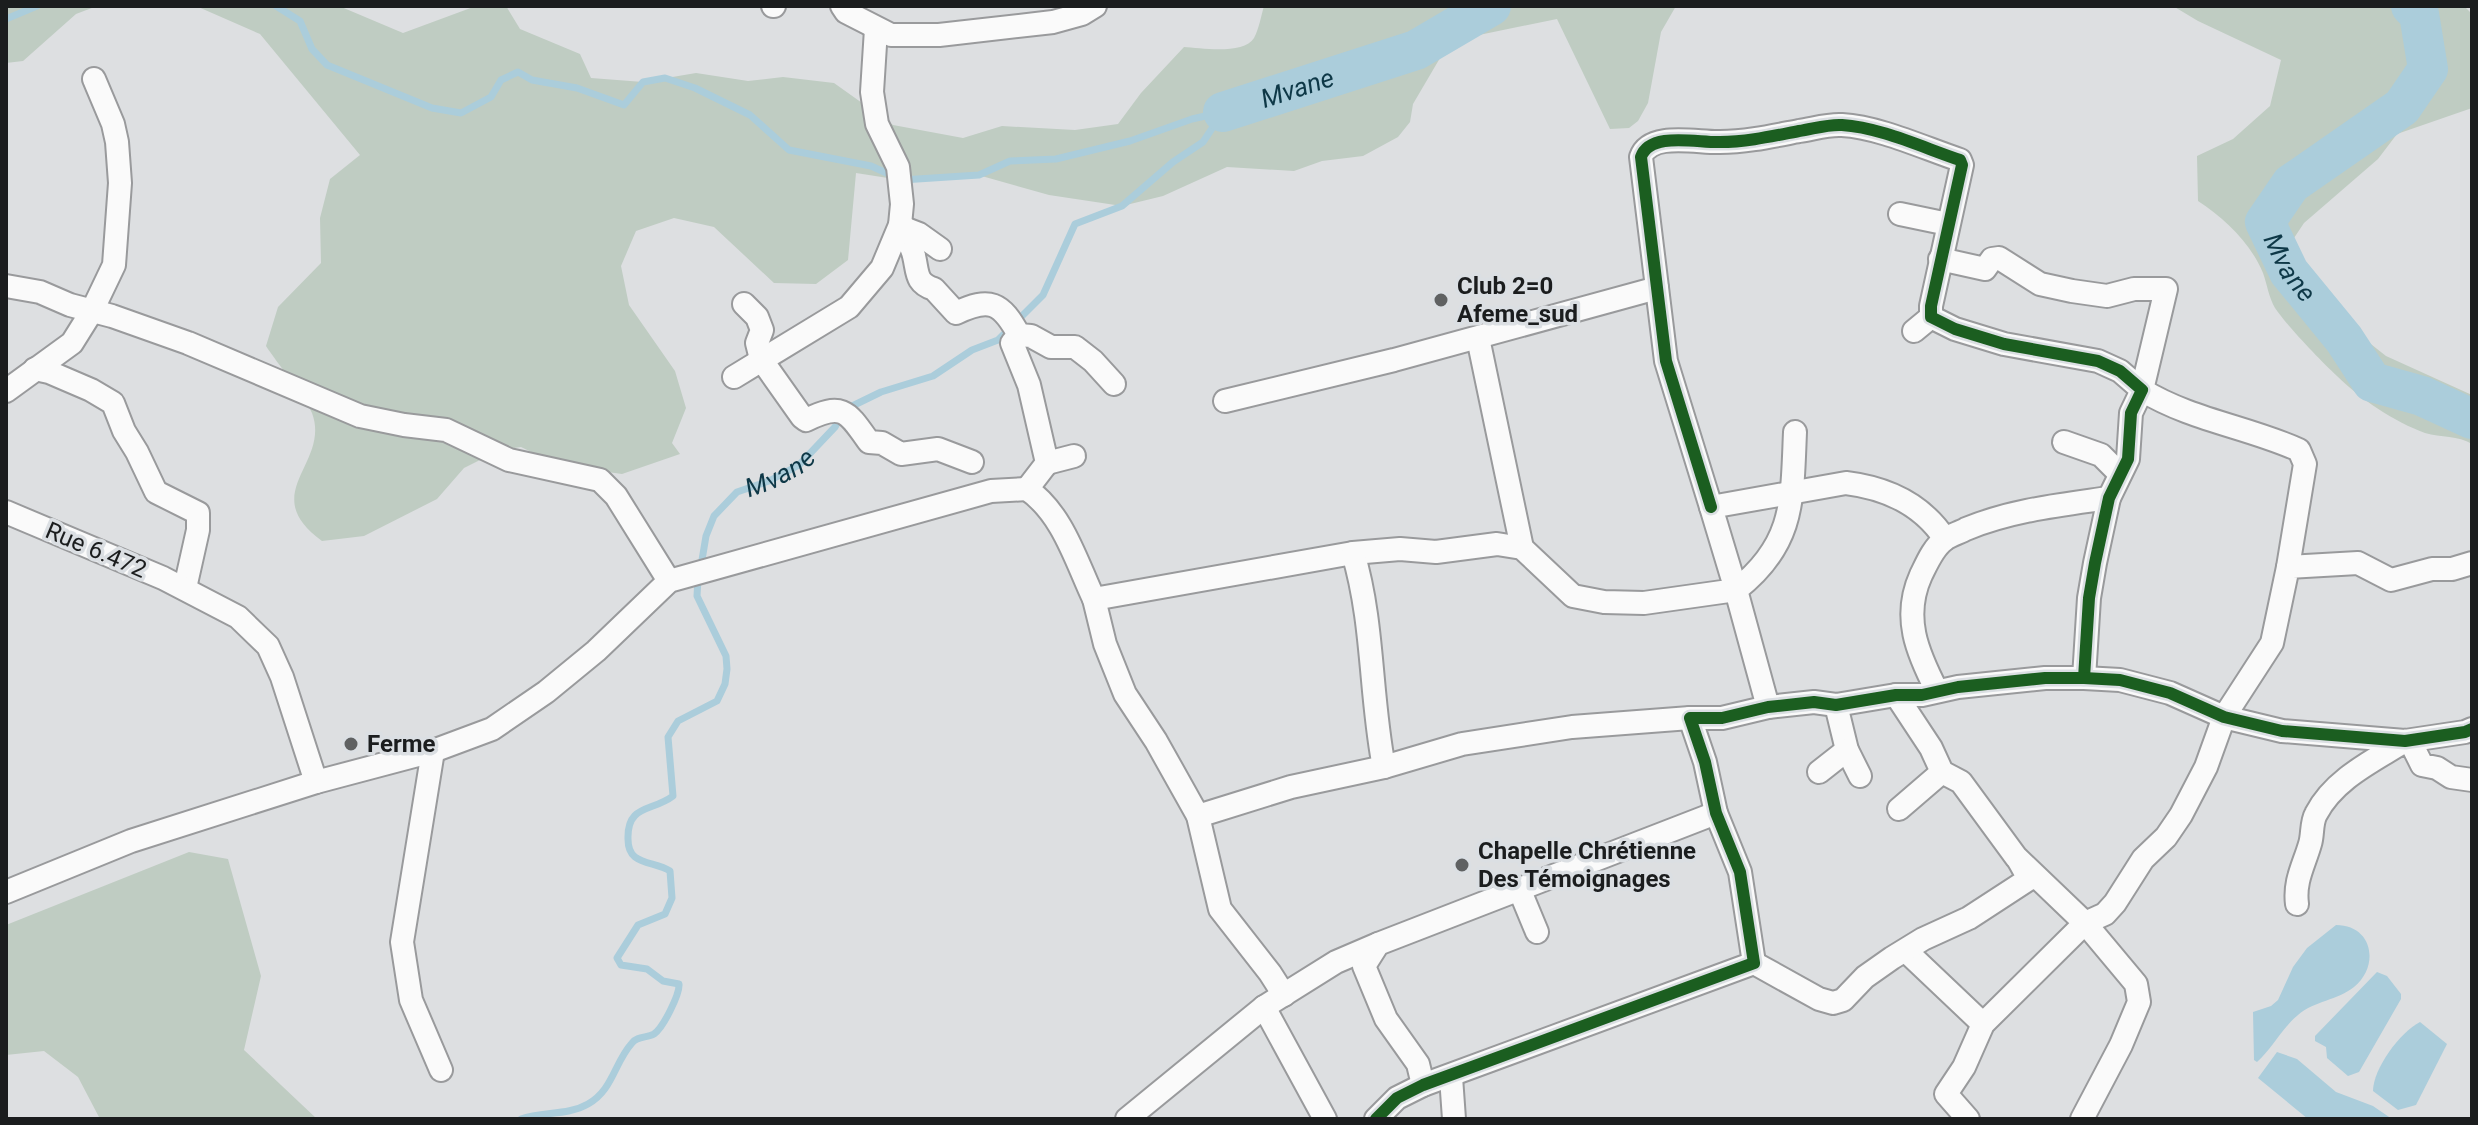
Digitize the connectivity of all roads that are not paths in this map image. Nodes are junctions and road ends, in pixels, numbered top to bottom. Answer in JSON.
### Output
{"nodes":[{"id":1,"x":842,"y":6,"type":"edge"},
{"id":2,"x":1095,"y":6,"type":"edge"},
{"id":3,"x":876,"y":29,"type":"junction"},
{"id":4,"x":94,"y":79,"type":"dead end"},
{"id":5,"x":1900,"y":214,"type":"dead end"},
{"id":6,"x":1948,"y":224,"type":"junction"},
{"id":7,"x":903,"y":227,"type":"junction"},
{"id":8,"x":940,"y":249,"type":"dead end"},
{"id":9,"x":1940,"y":259,"type":"junction"},
{"id":10,"x":110,"y":276,"type":"junction"},
{"id":11,"x":6,"y":286,"type":"edge"},
{"id":12,"x":1657,"y":288,"type":"junction"},
{"id":13,"x":744,"y":304,"type":"dead end"},
{"id":14,"x":70,"y":305,"type":"junction"},
{"id":15,"x":92,"y":311,"type":"junction"},
{"id":16,"x":1019,"y":335,"type":"junction"},
{"id":17,"x":1478,"y":338,"type":"junction"},
{"id":18,"x":72,"y":343,"type":"junction"},
{"id":19,"x":761,"y":359,"type":"junction"},
{"id":20,"x":35,"y":369,"type":"junction"},
{"id":21,"x":734,"y":377,"type":"dead end"},
{"id":22,"x":1114,"y":384,"type":"dead end"},
{"id":23,"x":2142,"y":390,"type":"junction"},
{"id":24,"x":6,"y":391,"type":"edge"},
{"id":25,"x":1225,"y":401,"type":"dead end"},
{"id":26,"x":1795,"y":432,"type":"dead end"},
{"id":27,"x":2129,"y":438,"type":"junction"},
{"id":28,"x":2064,"y":442,"type":"dead end"},
{"id":29,"x":2101,"y":455,"type":"junction"},
{"id":30,"x":1074,"y":456,"type":"dead end"},
{"id":31,"x":972,"y":462,"type":"dead end"},
{"id":32,"x":1047,"y":463,"type":"junction"},
{"id":33,"x":2120,"y":474,"type":"junction"},
{"id":34,"x":1027,"y":489,"type":"junction"},
{"id":35,"x":1792,"y":494,"type":"junction"},
{"id":36,"x":2109,"y":498,"type":"junction"},
{"id":37,"x":1711,"y":507,"type":"junction"},
{"id":38,"x":6,"y":512,"type":"edge"},
{"id":39,"x":1945,"y":539,"type":"junction"},
{"id":40,"x":1522,"y":548,"type":"junction"},
{"id":41,"x":1353,"y":553,"type":"junction"},
{"id":42,"x":2472,"y":563,"type":"edge"},
{"id":43,"x":2288,"y":567,"type":"junction"},
{"id":44,"x":669,"y":581,"type":"junction"},
{"id":45,"x":185,"y":588,"type":"junction"},
{"id":46,"x":1736,"y":590,"type":"junction"},
{"id":47,"x":1094,"y":599,"type":"junction"},
{"id":48,"x":2084,"y":678,"type":"junction"},
{"id":49,"x":1937,"y":691,"type":"junction"},
{"id":50,"x":1896,"y":695,"type":"junction"},
{"id":51,"x":1836,"y":705,"type":"junction"},
{"id":52,"x":1768,"y":707,"type":"junction"},
{"id":53,"x":2224,"y":717,"type":"junction"},
{"id":54,"x":1690,"y":718,"type":"junction"},
{"id":55,"x":2472,"y":729,"type":"edge"},
{"id":56,"x":2405,"y":741,"type":"junction"},
{"id":57,"x":1847,"y":750,"type":"junction"},
{"id":58,"x":433,"y":751,"type":"junction"},
{"id":59,"x":1384,"y":767,"type":"junction"},
{"id":60,"x":1819,"y":772,"type":"dead end"},
{"id":61,"x":1942,"y":772,"type":"junction"},
{"id":62,"x":1860,"y":776,"type":"dead end"},
{"id":63,"x":2472,"y":780,"type":"edge"},
{"id":64,"x":316,"y":782,"type":"junction"},
{"id":65,"x":1899,"y":809,"type":"dead end"},
{"id":66,"x":1716,"y":813,"type":"junction"},
{"id":67,"x":1198,"y":816,"type":"junction"},
{"id":68,"x":2016,"y":857,"type":"junction"},
{"id":69,"x":1520,"y":891,"type":"junction"},
{"id":70,"x":6,"y":892,"type":"edge"},
{"id":71,"x":2297,"y":904,"type":"dead end"},
{"id":72,"x":2085,"y":923,"type":"junction"},
{"id":73,"x":1537,"y":932,"type":"dead end"},
{"id":74,"x":1378,"y":944,"type":"junction"},
{"id":75,"x":1906,"y":951,"type":"junction"},
{"id":76,"x":1754,"y":963,"type":"junction"},
{"id":77,"x":1284,"y":995,"type":"junction"},
{"id":78,"x":1264,"y":1007,"type":"junction"},
{"id":79,"x":1983,"y":1024,"type":"junction"},
{"id":80,"x":441,"y":1070,"type":"dead end"},
{"id":81,"x":1451,"y":1077,"type":"junction"},
{"id":82,"x":1423,"y":1085,"type":"junction"},
{"id":83,"x":1127,"y":1119,"type":"edge"},
{"id":84,"x":1325,"y":1119,"type":"edge"},
{"id":85,"x":1376,"y":1119,"type":"edge"},
{"id":86,"x":1454,"y":1119,"type":"edge"},
{"id":87,"x":1968,"y":1119,"type":"edge"},
{"id":88,"x":2082,"y":1119,"type":"edge"}],
"edges":[{"from":1,"to":3,"type":"street"},
{"from":2,"to":3,"type":"street"},
{"from":3,"to":7,"type":"street"},
{"from":4,"to":10,"type":"street"},
{"from":5,"to":6,"type":"street"},
{"from":6,"to":9,"type":"street"},
{"from":6,"to":12,"type":"street"},
{"from":7,"to":8,"type":"street"},
{"from":7,"to":16,"type":"street"},
{"from":7,"to":19,"type":"street"},
{"from":9,"to":23,"type":"street"},
{"from":9,"to":23,"type":"street"},
{"from":10,"to":14,"type":"street"},
{"from":10,"to":15,"type":"street"},
{"from":11,"to":14,"type":"street"},
{"from":12,"to":17,"type":"street"},
{"from":12,"to":37,"type":"street"},
{"from":13,"to":19,"type":"street"},
{"from":14,"to":15,"type":"street"},
{"from":14,"to":18,"type":"street"},
{"from":15,"to":18,"type":"street"},
{"from":15,"to":44,"type":"street"},
{"from":16,"to":22,"type":"street"},
{"from":16,"to":32,"type":"street"},
{"from":17,"to":25,"type":"street"},
{"from":17,"to":40,"type":"street"},
{"from":18,"to":20,"type":"street"},
{"from":19,"to":21,"type":"street"},
{"from":19,"to":31,"type":"street"},
{"from":20,"to":24,"type":"street"},
{"from":20,"to":45,"type":"street"},
{"from":23,"to":27,"type":"street"},
{"from":23,"to":43,"type":"street"},
{"from":26,"to":35,"type":"street"},
{"from":27,"to":29,"type":"street"},
{"from":27,"to":33,"type":"street"},
{"from":28,"to":29,"type":"street"},
{"from":29,"to":33,"type":"street"},
{"from":30,"to":32,"type":"street"},
{"from":32,"to":34,"type":"street"},
{"from":33,"to":36,"type":"street"},
{"from":34,"to":44,"type":"street"},
{"from":34,"to":47,"type":"street"},
{"from":35,"to":37,"type":"street"},
{"from":35,"to":39,"type":"street"},
{"from":35,"to":46,"type":"street"},
{"from":36,"to":39,"type":"street"},
{"from":36,"to":48,"type":"street"},
{"from":37,"to":46,"type":"street"},
{"from":38,"to":45,"type":"street","name":"Rue 6.472"},
{"from":39,"to":49,"type":"street"},
{"from":40,"to":41,"type":"street"},
{"from":40,"to":46,"type":"street"},
{"from":41,"to":47,"type":"street"},
{"from":41,"to":59,"type":"street"},
{"from":42,"to":43,"type":"street"},
{"from":43,"to":53,"type":"street"},
{"from":44,"to":58,"type":"street"},
{"from":45,"to":64,"type":"street","name":"Rue 6.472"},
{"from":46,"to":52,"type":"street"},
{"from":47,"to":67,"type":"street"},
{"from":48,"to":49,"type":"street"},
{"from":48,"to":53,"type":"street"},
{"from":49,"to":50,"type":"street"},
{"from":50,"to":51,"type":"street"},
{"from":50,"to":61,"type":"street"},
{"from":51,"to":52,"type":"street"},
{"from":51,"to":57,"type":"street"},
{"from":52,"to":54,"type":"street"},
{"from":53,"to":56,"type":"street"},
{"from":53,"to":72,"type":"street"},
{"from":54,"to":59,"type":"street"},
{"from":54,"to":66,"type":"street"},
{"from":55,"to":56,"type":"street"},
{"from":56,"to":63,"type":"street"},
{"from":56,"to":71,"type":"street"},
{"from":57,"to":60,"type":"street"},
{"from":57,"to":62,"type":"street"},
{"from":58,"to":64,"type":"street"},
{"from":58,"to":80,"type":"street"},
{"from":59,"to":67,"type":"street"},
{"from":61,"to":65,"type":"street"},
{"from":61,"to":68,"type":"street"},
{"from":64,"to":70,"type":"street"},
{"from":66,"to":69,"type":"street"},
{"from":66,"to":76,"type":"street"},
{"from":67,"to":77,"type":"street"},
{"from":68,"to":72,"type":"street"},
{"from":68,"to":75,"type":"street"},
{"from":69,"to":73,"type":"street"},
{"from":69,"to":74,"type":"street"},
{"from":72,"to":79,"type":"street"},
{"from":72,"to":88,"type":"street"},
{"from":74,"to":77,"type":"street"},
{"from":74,"to":82,"type":"street"},
{"from":75,"to":76,"type":"street"},
{"from":75,"to":79,"type":"street"},
{"from":76,"to":81,"type":"street"},
{"from":77,"to":78,"type":"street"},
{"from":78,"to":83,"type":"street"},
{"from":78,"to":84,"type":"street"},
{"from":79,"to":87,"type":"street"},
{"from":81,"to":82,"type":"street"},
{"from":81,"to":86,"type":"street"},
{"from":82,"to":85,"type":"street"}]}
